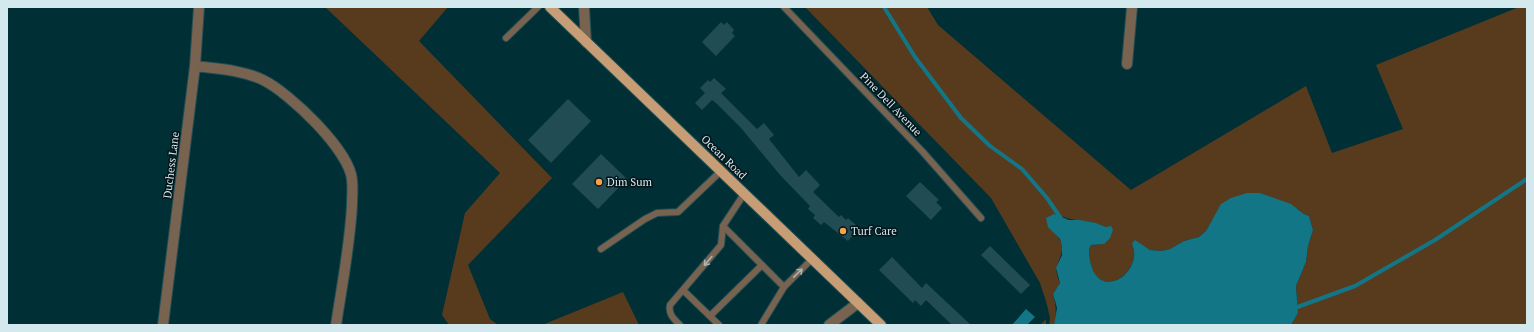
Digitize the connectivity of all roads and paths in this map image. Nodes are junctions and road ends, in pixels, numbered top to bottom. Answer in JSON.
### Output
{"nodes":[{"id":1,"x":199,"y":7,"type":"edge"},
{"id":2,"x":538,"y":7,"type":"edge"},
{"id":3,"x":550,"y":7,"type":"edge"},
{"id":4,"x":584,"y":7,"type":"edge"},
{"id":5,"x":784,"y":7,"type":"edge"},
{"id":6,"x":1132,"y":7,"type":"edge"},
{"id":7,"x":506,"y":38,"type":"dead end"},
{"id":8,"x":586,"y":42,"type":"junction"},
{"id":9,"x":1127,"y":64,"type":"dead end"},
{"id":10,"x":195,"y":66,"type":"junction"},
{"id":11,"x":721,"y":171,"type":"junction"},
{"id":12,"x":744,"y":194,"type":"junction"},
{"id":13,"x":981,"y":218,"type":"dead end"},
{"id":14,"x":723,"y":226,"type":"junction"},
{"id":15,"x":601,"y":249,"type":"dead end"},
{"id":16,"x":812,"y":259,"type":"junction"},
{"id":17,"x":762,"y":265,"type":"junction"},
{"id":18,"x":784,"y":287,"type":"junction"},
{"id":19,"x":683,"y":290,"type":"junction"},
{"id":20,"x":858,"y":303,"type":"junction"},
{"id":21,"x":710,"y":316,"type":"junction"},
{"id":22,"x":163,"y":325,"type":"edge"},
{"id":23,"x":336,"y":325,"type":"edge"},
{"id":24,"x":680,"y":325,"type":"edge"},
{"id":25,"x":719,"y":325,"type":"edge"},
{"id":26,"x":761,"y":325,"type":"edge"},
{"id":27,"x":829,"y":325,"type":"edge"},
{"id":28,"x":881,"y":325,"type":"edge"}],
"edges":[{"from":1,"to":10,"type":"street","name":"Duchess Lane"},
{"from":2,"to":7,"type":"lane"},
{"from":3,"to":8,"type":"main road","name":"Ocean Road"},
{"from":4,"to":8,"type":"street"},
{"from":5,"to":13,"type":"lane","name":"Pine Dell Avenue"},
{"from":6,"to":9,"type":"street"},
{"from":8,"to":11,"type":"main road","name":"Ocean Road"},
{"from":10,"to":22,"type":"street","name":"Duchess Lane"},
{"from":10,"to":23,"type":"street"},
{"from":11,"to":12,"type":"main road","name":"Ocean Road"},
{"from":11,"to":15,"type":"lane"},
{"from":12,"to":14,"type":"lane"},
{"from":12,"to":16,"type":"main road","name":"Ocean Road"},
{"from":14,"to":17,"type":"lane"},
{"from":14,"to":19,"type":"lane","one_way":true},
{"from":18,"to":16,"type":"lane","one_way":true},
{"from":16,"to":20,"type":"main road","name":"Ocean Road"},
{"from":17,"to":18,"type":"lane"},
{"from":17,"to":21,"type":"lane"},
{"from":18,"to":26,"type":"lane"},
{"from":19,"to":21,"type":"lane"},
{"from":19,"to":24,"type":"lane"},
{"from":20,"to":27,"type":"street"},
{"from":20,"to":28,"type":"main road","name":"Ocean Road"},
{"from":21,"to":25,"type":"lane"}]}
